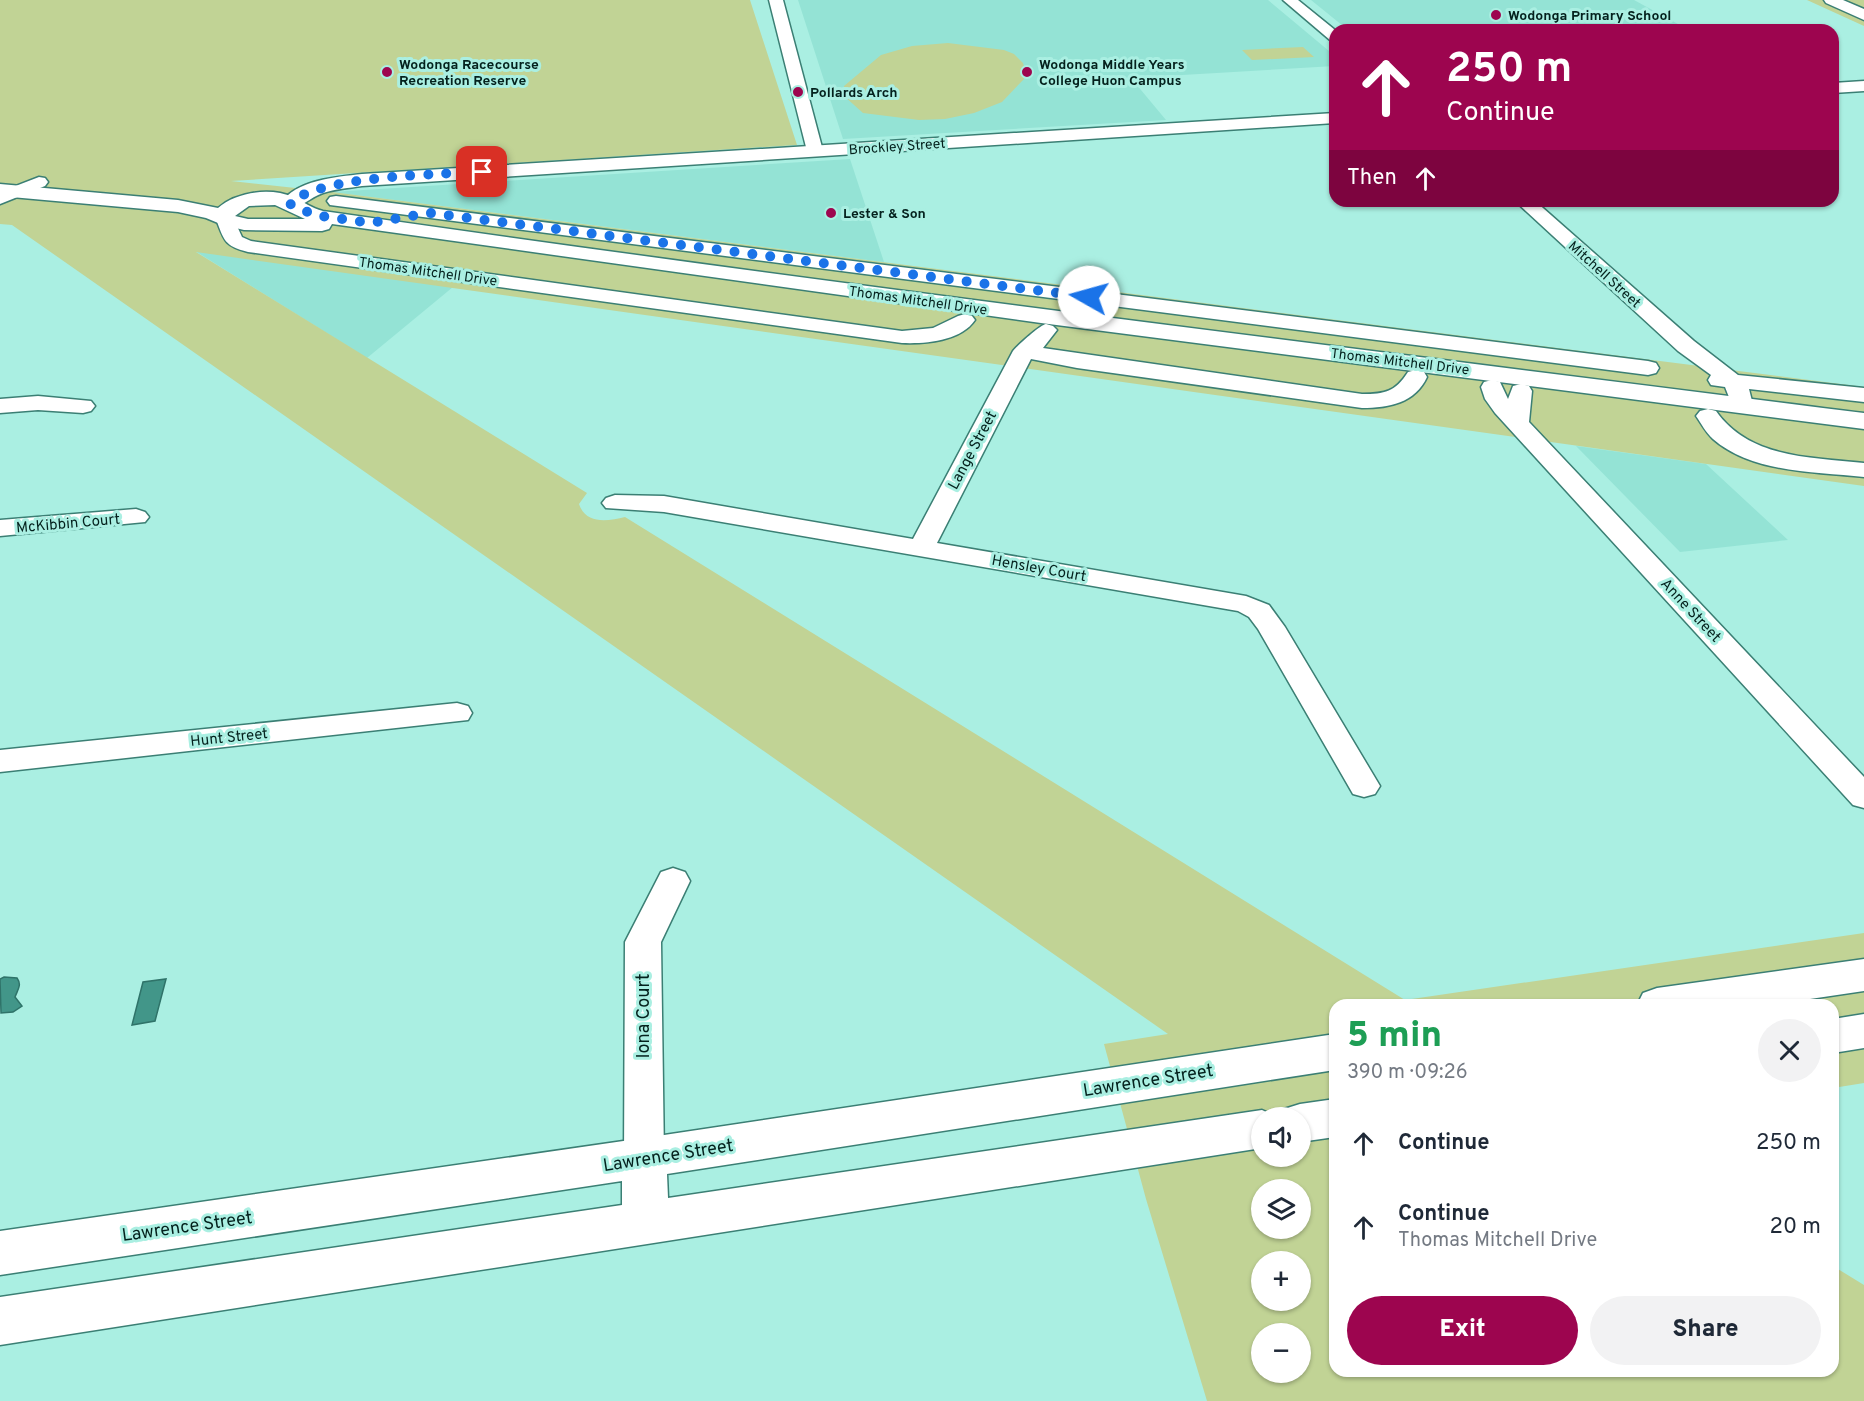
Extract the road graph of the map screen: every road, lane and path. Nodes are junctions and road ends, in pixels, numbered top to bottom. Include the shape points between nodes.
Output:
1 (776, 0) edge
2 (1290, 0) edge
3 (1831, 0) edge
4 (1864, 15) edge
5 (1329, 32) edge
6 (1864, 86) edge
7 (1839, 88) edge
8 (1329, 118) edge
9 (815, 151) junction
10 (459, 173) junction
11 (5, 187) edge
12 (246, 200) junction
13 (336, 201) dead end
14 (290, 204) junction
15 (1531, 207) edge
16 (430, 213) junction
17 (224, 219) junction
18 (370, 223) junction
19 (252, 224) junction
20 (748, 254) junction
21 (727, 278) junction
22 (958, 312) junction
23 (1034, 331) junction
24 (902, 337) junction
25 (953, 343) dead end
26 (1686, 346) junction
27 (1502, 350) junction
28 (1648, 368) dead end
29 (1418, 370) junction
30 (1549, 380) junction
31 (1507, 384) junction
32 (1737, 393) junction
33 (1864, 395) edge
34 (1706, 398) junction
35 (0, 406) edge
36 (83, 406) dead end
37 (1864, 421) edge
38 (1864, 437) edge
39 (1864, 470) edge
40 (615, 503) dead end
41 (136, 517) dead end
42 (0, 528) edge
43 (921, 548) junction
44 (457, 713) dead end
45 (0, 761) edge
46 (1364, 786) dead end
47 (1864, 797) edge
48 (673, 881) dead end
49 (1864, 975) edge
50 (1698, 999) edge
51 (1864, 1031) edge
52 (1839, 1035) edge
53 (1329, 1053) edge
54 (1329, 1119) edge
55 (1311, 1121) edge
56 (1251, 1131) edge
57 (644, 1158) junction
58 (646, 1222) junction
59 (0, 1253) edge
60 (0, 1322) edge

1 - 9 street
2 - 5 street
3 - 4 main road
6 - 7 main road
8 - 9 main road, Brockley Street
9 - 10 main road, Brockley Street
10 - 12 main road, Brockley Street via 316,180
10 - 14 main road, Brockley Street via 333,185 301,194
11 - 12 main road via 39,182 196,200
11 - 17 main road via 178,206
12 - 14 main road, Thomas Mitchell Drive via 279,199
12 - 17 main road via 226,211
13 - 16 street, Thomas Mitchell Drive
14 - 18 main road, Thomas Mitchell Drive via 314,215
14 - 19 main road, Brockley Street via 282,218
15 - 26 street, Mitchell Street
16 - 18 street
16 - 20 street, Thomas Mitchell Drive
17 - 19 main road
17 - 24 street, Thomas Mitchell Drive via 234,241 248,246
18 - 21 main road, Thomas Mitchell Drive
19 - 21 main road, Thomas Mitchell Drive via 322,225 486,254
20 - 21 street
20 - 27 street, Thomas Mitchell Drive
21 - 22 main road, Thomas Mitchell Drive
22 - 23 main road, Thomas Mitchell Drive
22 - 24 street, Thomas Mitchell Drive via 958,326 918,337
23 - 29 main road, Thomas Mitchell Drive
23 - 29 street, Thomas Mitchell Drive via 1077,361 1362,401 1386,399 1408,389
23 - 43 street, Lange Street
24 - 25 street
26 - 32 street, Mitchell Street
26 - 34 street, Mitchell Street via 1700,366
27 - 28 street, Thomas Mitchell Drive
27 - 30 street, Thomas Mitchell Drive
29 - 31 main road, Thomas Mitchell Drive
30 - 31 main road, Thomas Mitchell Drive
30 - 34 main road, Thomas Mitchell Drive
31 - 34 main road, Thomas Mitchell Drive
31 - 47 street, Anne Street via 1518,422
32 - 33 street, Thomas Mitchell Drive via 1779,384
32 - 34 main road, Thomas Mitchell Drive
32 - 37 main road, Thomas Mitchell Drive
34 - 38 main road, Thomas Mitchell Drive
34 - 39 street, Mitchell Street via 1714,428 1750,452
35 - 36 street
40 - 43 street, Hensley Court via 664,504
41 - 42 street, McKibbin Court
43 - 46 street, Hensley Court via 1252,607 1271,627
44 - 45 street, Hunt Street
48 - 57 street, Iona Court via 643,942
49 - 50 main road
51 - 52 main road
53 - 57 main road, Lawrence Street
54 - 55 main road
56 - 58 main road
57 - 58 main road
57 - 59 main road, Lawrence Street
58 - 60 main road

